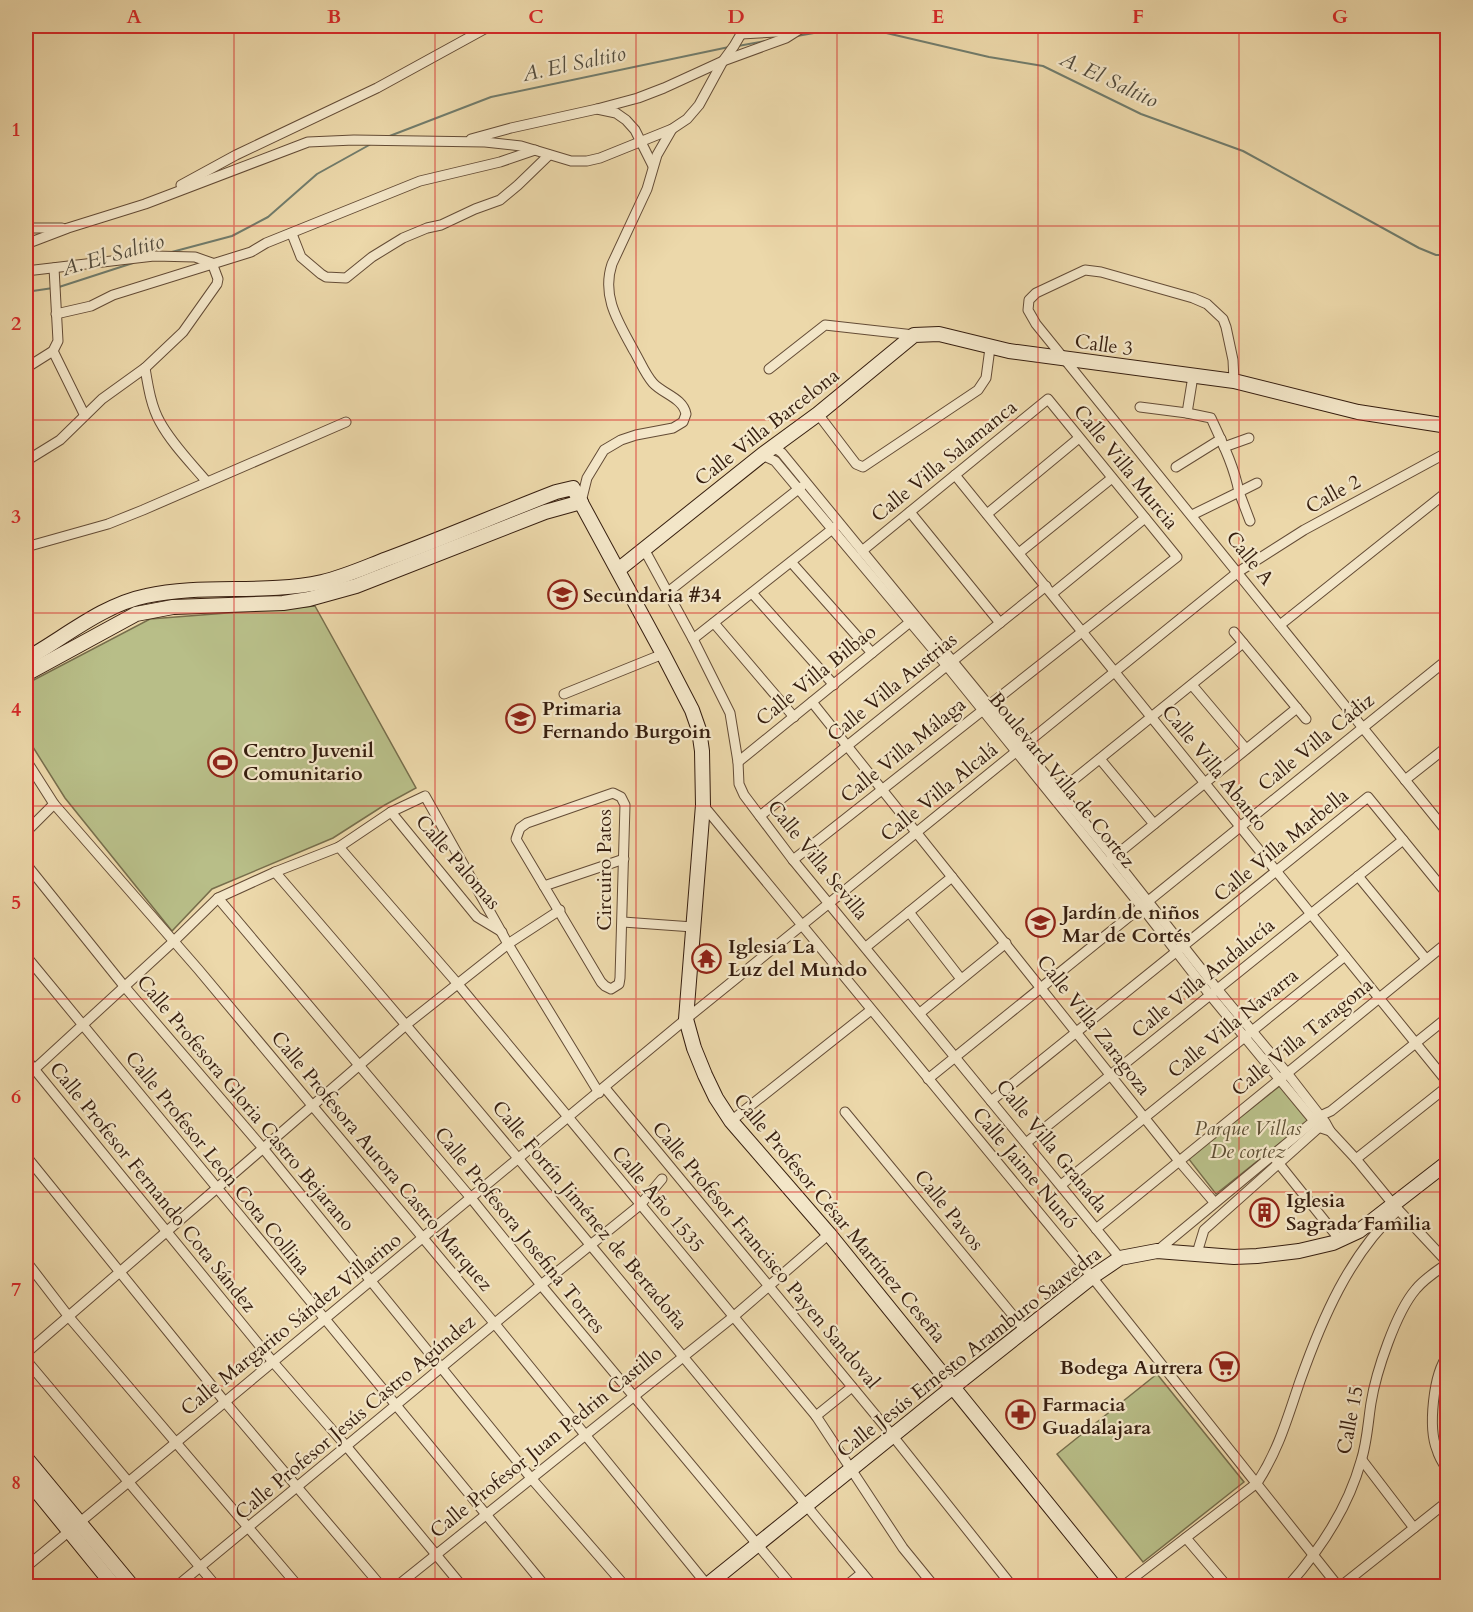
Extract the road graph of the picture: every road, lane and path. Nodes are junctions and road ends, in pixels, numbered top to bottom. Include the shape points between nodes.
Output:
1 (490, 26) edge
2 (805, 26) edge
3 (741, 30) edge
4 (796, 31) junction
5 (723, 61) junction
6 (597, 109) junction
7 (672, 129) junction
8 (463, 141) junction
9 (640, 142) junction
10 (535, 150) junction
11 (549, 155) junction
12 (653, 166) junction
13 (144, 204) junction
14 (26, 228) edge
15 (68, 228) junction
16 (292, 234) junction
17 (26, 244) edge
18 (212, 263) junction
19 (54, 268) junction
20 (26, 271) edge
21 (56, 314) junction
22 (914, 335) junction
23 (990, 348) junction
24 (53, 351) junction
25 (1067, 360) junction
26 (26, 368) edge
27 (145, 368) junction
28 (769, 369) dead end
29 (1193, 376) junction
30 (1234, 381) junction
31 (1048, 399) joint
32 (1140, 407) dead end
33 (1187, 413) junction
34 (84, 414) junction
35 (818, 414) junction
36 (346, 422) dead end
37 (1448, 426) edge
38 (1079, 438) junction
39 (1249, 438) dead end
40 (1223, 443) junction
41 (766, 452) junction
42 (1448, 452) edge
43 (26, 461) edge
44 (1176, 467) dead end
45 (955, 475) junction
46 (587, 478) junction
47 (1112, 478) junction
48 (207, 482) junction
49 (1257, 483) dead end
50 (801, 487) junction
51 (573, 488) junction
52 (1448, 491) edge
53 (1239, 492) junction
54 (581, 502) junction
55 (910, 512) junction
56 (987, 514) junction
57 (1192, 515) junction
58 (1145, 518) junction
59 (1251, 521) dead end
60 (836, 527) junction
61 (26, 547) edge
62 (644, 549) junction
63 (862, 551) junction
64 (406, 552) junction
65 (1020, 553) junction
66 (1177, 557) joint
67 (791, 562) junction
68 (411, 566) junction
69 (618, 570) junction
70 (1238, 572) junction
71 (225, 590) junction
72 (1050, 590) junction
73 (668, 592) junction
74 (752, 592) junction
75 (224, 605) junction
76 (914, 619) junction
77 (714, 623) junction
78 (999, 623) junction
79 (1280, 625) junction
80 (1083, 631) junction
81 (1234, 632) dead end
82 (693, 639) junction
83 (1243, 643) junction
84 (872, 653) junction
85 (663, 654) junction
86 (26, 659) edge
87 (1448, 659) edge
88 (950, 663) junction
89 (1115, 672) junction
90 (26, 674) edge
91 (834, 685) junction
92 (1192, 685) junction
93 (564, 694) dead end
94 (812, 702) junction
95 (985, 707) junction
96 (1297, 708) junction
97 (794, 717) junction
98 (1151, 718) junction
99 (1306, 719) dead end
100 (1363, 728) junction
101 (848, 746) junction
102 (1448, 746) edge
103 (1246, 749) junction
104 (1019, 750) junction
105 (1100, 759) junction
106 (26, 760) edge
107 (738, 762) junction
108 (1405, 780) junction
109 (1204, 783) junction
110 (882, 790) junction
111 (1056, 794) junction
112 (54, 804) junction
113 (703, 805) junction
114 (391, 812) junction
115 (760, 816) junction
116 (1154, 824) junction
117 (1240, 827) junction
118 (1446, 829) edge
119 (26, 832) edge
120 (916, 833) junction
121 (1403, 840) junction
122 (339, 847) junction
123 (624, 859) junction
124 (793, 860) junction
125 (1109, 861) junction
126 (26, 864) edge
127 (275, 872) junction
128 (1276, 872) junction
129 (1358, 876) junction
130 (952, 877) junction
131 (544, 886) junction
132 (1448, 895) edge
133 (218, 897) junction
134 (829, 903) junction
135 (1145, 903) junction
136 (560, 910) junction
137 (909, 912) junction
138 (1311, 914) junction
139 (623, 922) junction
140 (802, 926) junction
141 (693, 927) junction
142 (502, 932) junction
143 (173, 942) junction
144 (1448, 942) edge
145 (1006, 943) junction
146 (508, 944) junction
147 (866, 947) junction
148 (1180, 949) junction
149 (26, 956) edge
150 (1345, 956) junction
151 (1426, 960) junction
152 (961, 979) junction
153 (457, 983) junction
154 (124, 986) junction
155 (1042, 987) junction
156 (1214, 992) junction
157 (1378, 999) junction
158 (871, 1010) junction
159 (920, 1013) junction
160 (1448, 1017) edge
161 (686, 1019) junction
162 (82, 1024) junction
163 (406, 1024) junction
164 (1077, 1032) junction
165 (1248, 1034) junction
166 (1415, 1043) junction
167 (955, 1057) junction
168 (26, 1059) edge
169 (359, 1064) junction
170 (34, 1069) junction
171 (1111, 1075) junction
172 (1283, 1076) junction
173 (26, 1077) edge
174 (928, 1079) junction
175 (1448, 1085) edge
176 (602, 1091) junction
177 (991, 1101) junction
178 (312, 1106) junction
179 (845, 1112) dead end
180 (568, 1118) junction
181 (1144, 1118) junction
182 (731, 1121) junction
183 (1322, 1124) junction
184 (1026, 1143) junction
185 (262, 1147) junction
186 (1272, 1155) junction
187 (26, 1156) edge
188 (520, 1159) junction
189 (1356, 1159) junction
190 (1179, 1161) junction
191 (1448, 1162) edge
192 (1279, 1163) junction
193 (662, 1179) dead end
194 (1060, 1185) junction
195 (214, 1188) junction
196 (471, 1198) junction
197 (1214, 1202) junction
198 (640, 1205) junction
199 (1395, 1207) junction
200 (1096, 1229) junction
201 (166, 1231) junction
202 (830, 1234) junction
203 (422, 1239) junction
204 (1340, 1240) junction
205 (592, 1245) junction
206 (1157, 1251) junction
207 (1197, 1253) junction
208 (1120, 1258) junction
209 (26, 1261) edge
210 (1447, 1263) edge
211 (119, 1273) junction
212 (1092, 1277) junction
213 (372, 1280) junction
214 (541, 1285) junction
215 (768, 1288) junction
216 (69, 1317) junction
217 (732, 1317) junction
218 (324, 1320) junction
219 (495, 1324) junction
220 (1025, 1330) junction
221 (26, 1353) edge
222 (683, 1355) junction
223 (1448, 1355) edge
224 (26, 1360) edge
225 (273, 1362) junction
226 (443, 1368) junction
227 (852, 1387) junction
228 (953, 1387) junction
229 (633, 1396) junction
230 (225, 1402) junction
231 (395, 1407) junction
232 (816, 1416) junction
233 (586, 1434) junction
234 (892, 1436) junction
235 (176, 1442) junction
236 (346, 1447) junction
237 (26, 1458) edge
238 (1362, 1460) junction
239 (851, 1469) junction
240 (1448, 1471) edge
241 (26, 1478) edge
242 (531, 1478) junction
243 (128, 1481) junction
244 (1257, 1483) junction
245 (298, 1487) junction
246 (1448, 1501) edge
247 (808, 1506) junction
248 (485, 1515) junction
249 (74, 1528) junction
250 (248, 1528) junction
251 (1414, 1528) junction
252 (1186, 1538) junction
253 (757, 1546) junction
254 (435, 1554) junction
255 (1315, 1556) junction
256 (201, 1567) junction
257 (26, 1568) edge
258 (862, 1573) junction
259 (707, 1586) edge
260 (114, 1587) edge
261 (132, 1587) edge
262 (177, 1587) edge
263 (216, 1587) edge
264 (298, 1587) edge
265 (381, 1587) edge
266 (397, 1587) edge
267 (462, 1587) edge
268 (545, 1587) edge
269 (625, 1587) edge
270 (792, 1587) edge
271 (846, 1587) edge
272 (873, 1587) edge
273 (934, 1587) edge
274 (1011, 1587) edge
275 (1114, 1587) edge
276 (1124, 1587) edge
277 (1227, 1587) edge
278 (1288, 1587) edge
279 (1339, 1587) edge

1 - 13 street via 377,88
2 - 4 street
3 - 4 street
3 - 5 street
4 - 5 street
5 - 6 street via 638,98
5 - 7 street via 699,105
6 - 8 street
6 - 9 street via 616,112 635,130
7 - 9 street
7 - 12 street
8 - 10 street
8 - 13 street via 308,142
9 - 11 street via 587,161
9 - 12 street
10 - 11 street
10 - 16 street via 420,181
11 - 16 street via 496,202 389,245 346,278 321,274 301,257
12 - 46 street via 608,275 609,295 615,315 647,373 659,388 683,405 686,414 683,422 673,428 610,445
13 - 15 street
14 - 15 street
15 - 17 street
16 - 18 street
18 - 19 street via 195,257 154,256
18 - 21 street via 91,306
18 - 27 street via 217,284 183,332
19 - 20 street
19 - 21 street
21 - 24 street via 58,341
22 - 23 street, Calle 3 via 939,334
22 - 28 street, Calle 3 via 825,325
22 - 35 street, Calle Villa Barcelona
23 - 25 street, Calle 3
23 - 35 street via 986,378 978,390 863,467 856,464
24 - 26 street
24 - 34 street
25 - 29 street, Calle 3
25 - 30 street, Calle A via 1036,324 1027,304 1036,293 1085,270 1101,272 1207,304 1226,327
25 - 57 street, Calle A
27 - 34 street
27 - 48 street via 159,421
29 - 30 street, Calle 3
29 - 33 street
30 - 37 street, Calle 3 via 1358,412
31 - 38 street, Calle Villa Murcia
31 - 45 street, Calle Villa Salamanca
32 - 33 street
33 - 40 street via 1211,418
34 - 43 street via 60,440
35 - 41 street, Calle Villa Barcelona
36 - 48 street
38 - 47 street, Calle Villa Murcia
38 - 56 street
39 - 40 street
40 - 44 street
40 - 53 street
41 - 50 street, Boulevard Villa de Cortez via 782,453
41 - 62 street, Calle Villa Barcelona
42 - 70 street, Calle 2 via 1304,530
45 - 55 street, Calle Villa Salamanca
45 - 56 street, Calle Villa Abanto
46 - 51 street
46 - 54 street
47 - 58 street, Calle Villa Murcia
47 - 65 street
48 - 61 street via 108,524
49 - 53 street
50 - 60 street, Boulevard Villa de Cortez
50 - 73 street
51 - 54 street, Calle Profesor César Martínez Ceseña
51 - 64 street
52 - 79 street
53 - 57 street
53 - 59 street
54 - 68 street via 545,512
54 - 69 street, Calle Profesor César Martínez Ceseña
55 - 63 street, Calle Villa Salamanca
55 - 78 street
56 - 65 street, Calle Villa Abanto
57 - 70 street, Calle A
58 - 66 street, Calle Villa Murcia
58 - 72 street, Calle Villa Austrias
60 - 63 street, Boulevard Villa de Cortez
60 - 67 street
60 - 76 street, Boulevard Villa de Cortez
62 - 69 street, Calle Villa Barcelona
62 - 73 street
63 - 76 street, Boulevard Villa de Cortez
64 - 68 street
64 - 71 street via 323,581
65 - 72 street, Calle Villa Abanto
66 - 80 street, Calle Villa Málaga
67 - 74 street
67 - 84 street
68 - 75 street via 309,599
69 - 85 street, Calle Profesor César Martínez Ceseña
70 - 79 street, Calle A
70 - 89 street, Calle Villa Alcalá
71 - 75 street
71 - 86 street via 165,592 123,603
72 - 78 street, Calle Villa Austrias
72 - 80 street, Calle Villa Abanto
73 - 82 street
74 - 77 street
74 - 91 street
75 - 90 street via 173,607 136,614
76 - 84 street, Calle Villa Bilbao
76 - 88 street, Boulevard Villa de Cortez
77 - 82 street
77 - 97 street
78 - 88 street, Calle Villa Austrias
79 - 100 street, Calle A
80 - 89 street, Calle Villa Abanto
80 - 95 street, Calle Villa Málaga
81 - 83 street
82 - 107 street via 730,713
83 - 92 street
83 - 96 street
84 - 91 street, Calle Villa Bilbao
85 - 93 street
85 - 113 street, Calle Profesor César Martínez Ceseña via 699,730
87 - 100 street, Calle Villa Cádiz
88 - 95 street, Boulevard Villa de Cortez
88 - 101 street, Calle Villa Austrias
89 - 98 street, Calle Villa Abanto
89 - 104 street, Calle Villa Alcalá
91 - 94 street, Calle Villa Bilbao
92 - 98 street
92 - 103 street
94 - 97 street, Calle Villa Bilbao
94 - 101 street, Calle Villa Zaragoza
95 - 104 street, Boulevard Villa de Cortez
95 - 110 street, Calle Villa Málaga
96 - 99 street
96 - 103 street
97 - 107 street, Calle Villa Bilbao
98 - 105 street
98 - 109 street, Calle Villa Abanto
100 - 108 street, Calle A
100 - 117 street, Calle Villa Cádiz
101 - 110 street, Calle Villa Zaragoza
101 - 115 street, Calle Villa Austrias
102 - 108 street
103 - 109 street
104 - 111 street, Boulevard Villa de Cortez
104 - 120 street, Calle Villa Alcalá
105 - 111 street
105 - 116 street
106 - 112 street, Calle Profesora Aurora Castro Marquez
107 - 115 street, Calle Villa Sevilla via 741,790
108 - 118 street, Calle A
109 - 116 street
109 - 117 street, Calle Villa Abanto
110 - 120 street, Calle Villa Zaragoza
110 - 124 street, Calle Villa Málaga
111 - 125 street, Boulevard Villa de Cortez
112 - 119 street
112 - 143 street, Calle Profesora Aurora Castro Marquez
113 - 140 street, Calle Jaime Nunó
113 - 141 street, Calle Profesor César Martínez Ceseña
114 - 122 street
114 - 142 street, Calle Palomas via 477,917
114 - 142 street, Calle Profesor Francisco Payen Sandoval via 425,796
115 - 124 street, Calle Villa Sevilla
116 - 125 street
117 - 128 street, Calle Villa Abanto
117 - 135 street, Calle Villa Cádiz
120 - 130 street, Calle Villa Zaragoza
120 - 134 street, Calle Villa Alcalá
121 - 128 street, Calle Villa Marbella via 1368,797
121 - 129 street, Calle Villa Andalucía
121 - 132 street
122 - 127 street
122 - 153 street, Calle Año 1535
123 - 131 street
123 - 131 street, Circuiro Patos via 625,806 621,797 613,793 520,828 518,846
123 - 139 street, Circuiro Patos
124 - 134 street, Calle Villa Sevilla
125 - 135 street, Boulevard Villa de Cortez
126 - 154 street, Calle Profesora Gloria Castro Bejarano
127 - 133 street
127 - 163 street, Calle Fortín Jiménez de Bertadoña
128 - 138 street, Calle Villa Abanto
128 - 148 street, Calle Villa Marbella
129 - 138 street, Calle Villa Andalucía
129 - 151 street
130 - 137 street
130 - 145 street, Calle Villa Zaragoza
131 - 136 street, Circuiro Patos
133 - 143 street
133 - 169 street, Calle Profesora Josefina Torres
134 - 140 street, Calle Villa Alcalá
134 - 147 street, Calle Villa Sevilla
135 - 148 street, Boulevard Villa de Cortez
135 - 155 street, Calle Villa Cádiz
136 - 139 street, Circuiro Patos via 601,982 611,989 619,984
136 - 146 street
137 - 147 street
137 - 152 street
138 - 150 street, Calle Villa Abanto
138 - 156 street, Calle Villa Andalucía
139 - 141 street
140 - 158 street, Calle Jaime Nunó
140 - 161 street, Calle Margarito Sández Villarino
141 - 161 street, Calle Profesor César Martínez Ceseña
142 - 146 street, Calle Profesor Francisco Payen Sandoval
143 - 154 street
143 - 178 street, Calle Profesora Aurora Castro Marquez
144 - 151 street, Calle Villa Taragona
145 - 152 street
145 - 155 street, Calle Villa Zaragoza
146 - 153 street
146 - 176 street, Calle Profesor Francisco Payen Sandoval
147 - 159 street, Calle Villa Sevilla
148 - 156 street, Boulevard Villa de Cortez
148 - 164 street, Calle Villa Marbella
149 - 162 street, Calle Profesor Leon Cota Collina
150 - 157 street, Calle Villa Abanto
150 - 165 street, Calle Villa Navarra
151 - 157 street, Calle Villa Taragona
152 - 159 street
153 - 163 street
153 - 180 street, Calle Año 1535
154 - 162 street
154 - 185 street, Calle Profesora Gloria Castro Bejarano
155 - 164 street, Calle Villa Zaragoza
155 - 167 street, Calle Villa Cádiz
156 - 165 street, Boulevard Villa de Cortez
156 - 171 street, Calle Villa Andalucía
157 - 166 street, Calle Villa Abanto
157 - 172 street, Calle Villa Taragona
158 - 174 street, Calle Jaime Nunó
158 - 182 street
159 - 167 street, Calle Villa Sevilla
160 - 166 street
161 - 176 street, Calle Margarito Sández Villarino
161 - 182 street, Calle Profesor César Martínez Ceseña via 705,1075
162 - 170 street
162 - 195 street, Calle Profesor Leon Cota Collina
163 - 169 street
163 - 188 street, Calle Fortín Jiménez de Bertadoña
164 - 171 street, Calle Villa Zaragoza
164 - 177 street, Calle Villa Marbella
165 - 172 street, Boulevard Villa de Cortez
165 - 181 street, Calle Villa Navarra
166 - 175 street, Calle Villa Abanto
166 - 183 street via 1331,1111
167 - 174 street, Calle Villa Cádiz
167 - 177 street, Calle Villa Granada
168 - 170 street, Calle Profesor Fernando Cota Sández
169 - 178 street
169 - 196 street, Calle Profesora Josefina Torres
170 - 173 street
170 - 201 street, Calle Profesor Fernando Cota Sández
171 - 181 street, Calle Villa Zaragoza
171 - 184 street, Calle Villa Andalucía
172 - 183 street, Boulevard Villa de Cortez
172 - 190 street, Calle Villa Taragona
174 - 212 street, Calle Jaime Nunó
175 - 189 street
176 - 180 street, Calle Margarito Sández Villarino
176 - 215 street, Calle Profesor Francisco Payen Sandoval
177 - 184 street, Calle Villa Granada
178 - 185 street
178 - 203 street, Calle Profesora Aurora Castro Marquez
179 - 220 street, Calle Pavos
180 - 188 street, Calle Margarito Sández Villarino
180 - 198 street, Calle Año 1535
181 - 190 street, Calle Villa Zaragoza
181 - 194 street, Calle Villa Navarra
182 - 202 street, Calle Profesor César Martínez Ceseña
183 - 186 street
183 - 189 street, Boulevard Villa de Cortez
183 - 192 street
184 - 194 street, Calle Villa Granada
185 - 195 street
185 - 213 street, Calle Profesora Gloria Castro Bejarano
186 - 192 street
186 - 197 street
187 - 211 street
188 - 196 street, Calle Margarito Sández Villarino
188 - 205 street, Calle Fortín Jiménez de Bertadoña
189 - 199 street, Boulevard Villa de Cortez
190 - 197 street, Calle Villa Zaragoza
190 - 200 street, Calle Villa Taragona
191 - 199 street, Calle Jesús Ernesto Aramburo Saavedra
192 - 204 street
192 - 207 street via 1204,1230
193 - 198 street, Calle Profesor Jesús Castro Agúndez
194 - 200 street, Calle Villa Granada
195 - 201 street
195 - 218 street, Calle Profesor Leon Cota Collina
196 - 203 street, Calle Margarito Sández Villarino
196 - 214 street, Calle Profesora Josefina Torres
197 - 206 street
198 - 205 street, Calle Profesor Jesús Castro Agúndez
198 - 217 street, Calle Año 1535
199 - 204 street, Calle Jesús Ernesto Aramburo Saavedra
199 - 210 street, Boulevard Villa de Cortez
199 - 244 street via 1336,1291 1280,1441
200 - 208 street, Calle Villa Granada
201 - 211 street
201 - 225 street, Calle Profesor Fernando Cota Sández
202 - 215 street, Calle Profesor Juan Pedrin Castillo
202 - 228 street, Calle Profesor César Martínez Ceseña
203 - 213 street, Calle Margarito Sández Villarino
203 - 219 street, Calle Profesora Aurora Castro Marquez
204 - 207 street, Calle Jesús Ernesto Aramburo Saavedra via 1299,1251 1257,1256
205 - 214 street, Calle Profesor Jesús Castro Agúndez
205 - 222 street, Calle Fortín Jiménez de Bertadoña
206 - 207 street, Calle Jesús Ernesto Aramburo Saavedra
206 - 208 street, Calle Jesús Ernesto Aramburo Saavedra
208 - 212 street, Calle Jesús Ernesto Aramburo Saavedra
209 - 216 street
210 - 238 street, Calle 15 via 1416,1289 1389,1342 1371,1400
211 - 216 street
211 - 230 street
212 - 220 street, Calle Jesús Ernesto Aramburo Saavedra
212 - 244 street, Calle Jaime Nunó
213 - 218 street, Calle Margarito Sández Villarino
213 - 226 street, Calle Profesora Gloria Castro Bejarano
214 - 219 street, Calle Profesor Jesús Castro Agúndez
214 - 229 street, Calle Profesora Josefina Torres
215 - 217 street, Calle Profesor Juan Pedrin Castillo
215 - 227 street, Calle Profesor Francisco Payen Sandoval
216 - 221 street
216 - 235 street
217 - 222 street, Calle Profesor Juan Pedrin Castillo
217 - 232 street, Calle Año 1535
218 - 225 street, Calle Margarito Sández Villarino
218 - 231 street, Calle Profesor Leon Cota Collina
219 - 226 street, Calle Profesor Jesús Castro Agúndez
219 - 233 street, Calle Profesora Aurora Castro Marquez
220 - 228 street, Calle Jesús Ernesto Aramburo Saavedra
222 - 229 street, Calle Profesor Juan Pedrin Castillo
222 - 247 street, Calle Fortín Jiménez de Bertadoña
223 - 240 street via 1438,1375 1432,1428 1436,1450
224 - 243 street
225 - 230 street, Calle Margarito Sández Villarino
225 - 236 street, Calle Profesor Fernando Cota Sández
226 - 231 street, Calle Profesor Jesús Castro Agúndez
226 - 242 street, Calle Profesora Gloria Castro Bejarano
227 - 232 street
227 - 234 street, Calle Profesor Francisco Payen Sandoval
228 - 234 street, Calle Jesús Ernesto Aramburo Saavedra
228 - 275 street, Calle Profesor César Martínez Ceseña
229 - 233 street, Calle Profesor Juan Pedrin Castillo
229 - 253 street, Calle Profesora Josefina Torres
230 - 235 street, Calle Margarito Sández Villarino
230 - 245 street
231 - 236 street, Calle Profesor Jesús Castro Agúndez
231 - 248 street, Calle Profesor Leon Cota Collina
232 - 239 street, Calle Año 1535
233 - 242 street, Calle Profesor Juan Pedrin Castillo
233 - 259 street, Calle Profesora Aurora Castro Marquez
234 - 239 street, Calle Jesús Ernesto Aramburo Saavedra
234 - 274 street, Calle Profesor Francisco Payen Sandoval
235 - 243 street, Calle Margarito Sández Villarino
235 - 250 street
236 - 245 street, Calle Profesor Jesús Castro Agúndez
236 - 254 street, Calle Profesor Fernando Cota Sández
237 - 249 street
238 - 251 street
238 - 255 street, Calle 15
239 - 247 street, Calle Jesús Ernesto Aramburo Saavedra
239 - 273 street, Calle Año 1535
241 - 249 street
242 - 248 street, Calle Profesor Juan Pedrin Castillo
242 - 269 street, Calle Profesora Gloria Castro Bejarano
243 - 249 street, Calle Margarito Sández Villarino
243 - 256 street
244 - 252 street
244 - 255 street, Calle Jaime Nunó
245 - 250 street, Calle Profesor Jesús Castro Agúndez
245 - 265 street
246 - 251 street
247 - 253 street, Calle Jesús Ernesto Aramburo Saavedra
247 - 258 street, Calle Fortín Jiménez de Bertadoña
248 - 254 street, Calle Profesor Juan Pedrin Castillo
248 - 268 street, Calle Profesor Leon Cota Collina
249 - 257 street, Calle Margarito Sández Villarino
249 - 260 street
249 - 261 street
250 - 256 street, Calle Profesor Jesús Castro Agúndez
250 - 264 street
251 - 279 street
252 - 276 street
252 - 277 street
253 - 259 street, Calle Jesús Ernesto Aramburo Saavedra
253 - 270 street, Calle Profesora Josefina Torres
254 - 266 street, Calle Profesor Juan Pedrin Castillo
254 - 267 street, Calle Profesor Fernando Cota Sández
255 - 278 street, Calle 15
255 - 279 street, Calle Jaime Nunó
256 - 262 street, Calle Profesor Jesús Castro Agúndez
256 - 263 street
258 - 271 street
258 - 272 street, Calle Fortín Jiménez de Bertadoña

